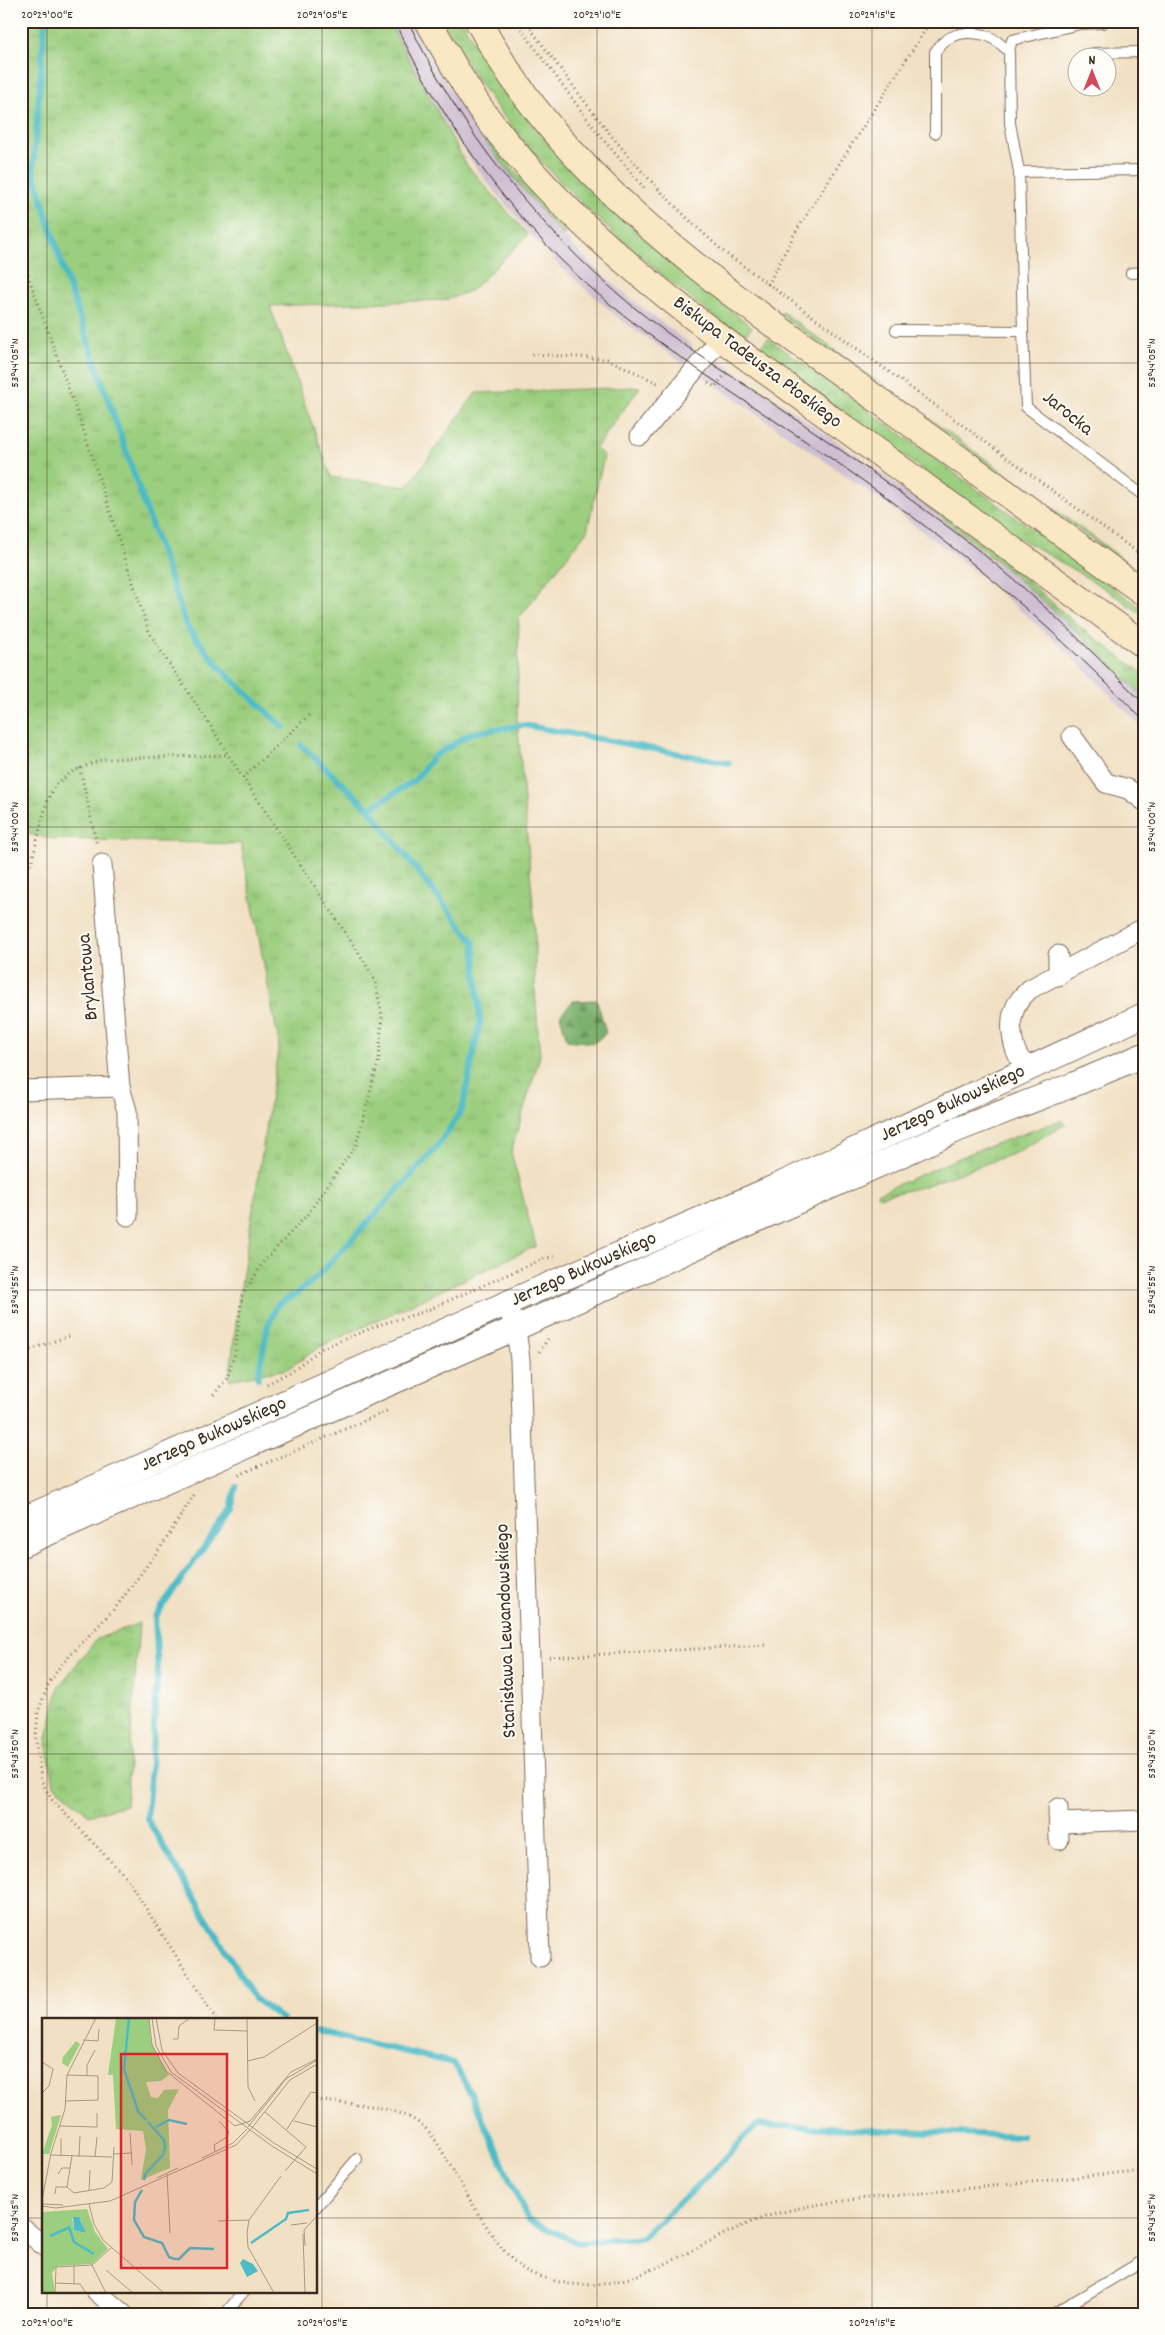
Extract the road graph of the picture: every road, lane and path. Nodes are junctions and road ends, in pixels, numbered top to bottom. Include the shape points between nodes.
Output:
1 (428, 21) edge
2 (478, 21) edge
3 (515, 21) edge
4 (524, 21) edge
5 (931, 21) edge
6 (1103, 23) dead end
7 (1009, 51) junction
8 (1144, 52) edge
9 (1118, 53) edge
10 (935, 133) dead end
11 (1144, 170) edge
12 (1019, 172) junction
13 (651, 196) dead end
14 (21, 256) edge
15 (1144, 272) edge
16 (1131, 273) dead end
17 (768, 285) junction
18 (896, 330) dead end
19 (1023, 330) junction
20 (721, 338) junction
21 (532, 354) dead end
22 (676, 392) junction
23 (640, 436) dead end
24 (1144, 496) edge
25 (1144, 556) edge
26 (1144, 593) edge
27 (1144, 645) edge
28 (309, 715) dead end
29 (1072, 736) dead end
30 (228, 755) junction
31 (80, 768) junction
32 (243, 778) junction
33 (1144, 801) edge
34 (102, 864) joint
35 (21, 882) edge
36 (1144, 928) edge
37 (1058, 955) dead end
38 (1058, 976) junction
39 (1144, 1015) edge
40 (1144, 1055) edge
41 (1034, 1066) junction
42 (120, 1087) junction
43 (21, 1090) edge
44 (128, 1216) dead end
45 (506, 1305) junction
46 (516, 1328) junction
47 (69, 1336) dead end
48 (21, 1353) edge
49 (211, 1398) dead end
50 (194, 1495) dead end
51 (21, 1520) edge
52 (21, 1546) edge
53 (766, 1645) dead end
54 (530, 1658) junction
55 (1144, 1820) edge
56 (1059, 1824) dead end
57 (540, 1957) dead end
58 (215, 2018) edge
59 (318, 2100) edge
60 (358, 2159) dead end
61 (1144, 2170) edge
62 (318, 2205) edge
63 (21, 2226) edge
64 (42, 2244) edge
65 (1144, 2260) edge
66 (97, 2292) edge
67 (243, 2292) edge
68 (122, 2314) edge
69 (225, 2314) edge
70 (1053, 2314) edge

1 - 20 main road, Biskupa Tadeusza Płoskiego via 480,107 554,195 634,271
2 - 26 main road, Biskupa Tadeusza Płoskiego via 524,96 561,140 661,238 779,329
3 - 13 path via 597,132
4 - 17 path via 604,126 651,181 697,228
5 - 17 path via 795,233
6 - 7 lane via 1030,34 1012,40
7 - 10 lane via 986,35 956,34 942,41 936,52
7 - 12 lane, Jarocka via 1010,123
8 - 9 lane
11 - 12 lane
12 - 19 lane, Jarocka
14 - 30 path via 83,429 149,632 165,660 209,720
15 - 16 lane
17 - 25 path
18 - 19 lane
19 - 24 lane, Jarocka via 1026,407
20 - 22 street
20 - 27 main road, Biskupa Tadeusza Płoskiego
21 - 22 path via 607,359
22 - 23 street
28 - 32 path
29 - 33 street via 1106,783 1128,789
30 - 31 path via 103,759
30 - 32 path
31 - 34 path
31 - 35 path via 56,784 47,801 31,864
32 - 49 path via 376,981 382,1016 379,1059 356,1145 307,1215 264,1261 242,1296 235,1353 227,1378
34 - 42 street, Brylantowa
36 - 38 street
37 - 38 street
38 - 41 street via 1030,989 1018,1001 1013,1012 1012,1032 1020,1059 1024,1064
39 - 41 street, Jerzego Bukowskiego
40 - 46 street, Jerzego Bukowskiego via 959,1129
41 - 45 street, Jerzego Bukowskiego via 777,1186
42 - 43 street
42 - 44 street, Brylantowa via 127,1111
45 - 46 street, Stanisława Lewandowskiego
45 - 51 street, Jerzego Bukowskiego
46 - 52 street, Jerzego Bukowskiego
46 - 54 street, Stanisława Lewandowskiego via 520,1360
47 - 48 path
50 - 58 path via 163,1544 116,1607 61,1665 38,1712 36,1738 41,1780 51,1799 126,1877
53 - 54 path
54 - 57 street, Stanisława Lewandowskiego
55 - 56 street
59 - 61 path via 384,2108 420,2124 434,2139 496,2239 512,2257 525,2270 573,2285 597,2286 623,2280 673,2261 752,2222 820,2204
60 - 62 lane
63 - 64 street
65 - 70 lane
66 - 68 street
67 - 69 lane

